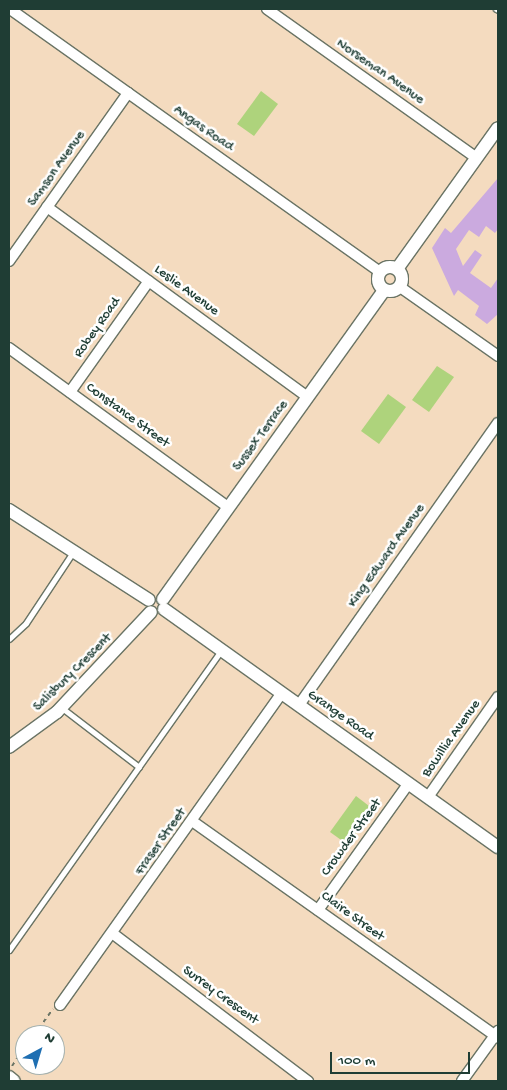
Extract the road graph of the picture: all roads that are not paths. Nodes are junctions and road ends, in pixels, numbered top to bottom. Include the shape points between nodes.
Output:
1 (10, 9) edge
2 (267, 9) edge
3 (128, 93) junction
4 (498, 128) edge
5 (477, 158) junction
6 (47, 207) junction
7 (9, 261) edge
8 (397, 269) junction
9 (380, 272) junction
10 (149, 281) junction
11 (400, 287) junction
12 (384, 290) junction
13 (9, 348) edge
14 (498, 356) edge
15 (70, 392) junction
16 (308, 397) junction
17 (498, 423) edge
18 (228, 507) junction
19 (9, 510) edge
20 (73, 552) junction
21 (164, 604) junction
22 (150, 606) junction
23 (9, 639) edge
24 (222, 650) junction
25 (282, 693) junction
26 (498, 697) edge
27 (299, 705) junction
28 (62, 708) junction
29 (9, 747) edge
30 (139, 767) junction
31 (409, 783) junction
32 (428, 797) junction
33 (192, 821) junction
34 (498, 847) edge
35 (318, 910) junction
36 (112, 933) junction
37 (9, 950) edge
38 (60, 1005) road end
39 (497, 1034) edge
40 (9, 1077) edge
41 (14, 1081) edge
42 (308, 1081) edge
43 (462, 1081) edge

1 - 3 street, Angas Road
2 - 5 street, Norseman Avenue
3 - 6 street, Samson Avenue
3 - 9 street, Angas Road
4 - 5 street
5 - 8 street
6 - 7 street, Samson Avenue
6 - 10 street, Leslie Avenue
8 - 9 street via 390,267
8 - 11 street via 403,279
9 - 12 street via 379,283
10 - 15 street, Robey Road
10 - 16 street, Leslie Avenue
11 - 12 street
11 - 14 street
12 - 16 street, Sussex Terrace
13 - 15 street, Constance Street
15 - 18 street, Constance Street
16 - 18 street, Sussex Terrace
17 - 27 street, King Edward Avenue
18 - 21 street, Sussex Terrace
19 - 20 street
20 - 22 street
20 - 23 lane via 26,623
21 - 22 street
21 - 24 street, Grange Road
22 - 28 street, Salisbury Crescent
24 - 25 street, Grange Road
24 - 30 lane
25 - 27 street, Grange Road
25 - 33 street, Fraser Street
26 - 32 street, Bowillia Avenue
27 - 31 street, Grange Road
28 - 29 street, Salisbury Crescent
28 - 30 lane
30 - 37 lane
31 - 32 street, Grange Road
31 - 35 street, Crowder Street
32 - 34 street, Grange Road
33 - 35 street, Claire Street
33 - 36 street, Fraser Street
35 - 39 street, Claire Street
36 - 38 street, Fraser Street
36 - 42 street, Surrey Crescent
39 - 43 street
40 - 41 street

